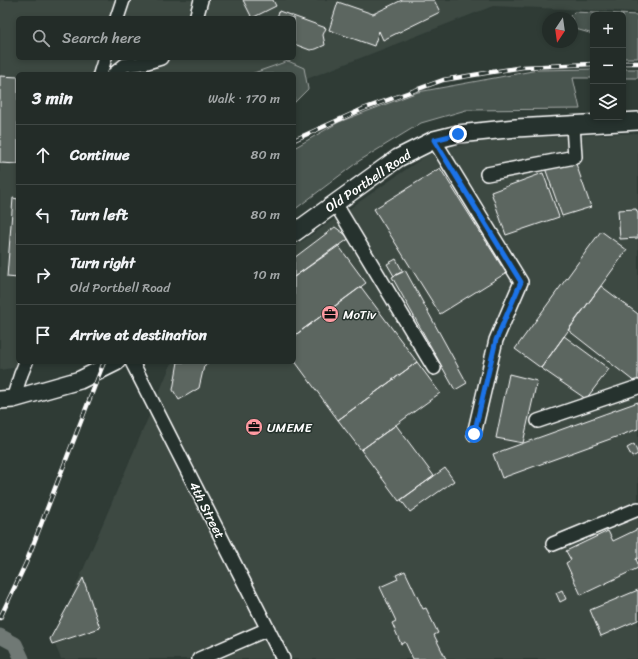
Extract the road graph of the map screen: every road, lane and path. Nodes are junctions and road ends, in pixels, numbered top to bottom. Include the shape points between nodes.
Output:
1 (122, 0) edge
2 (202, 0) edge
3 (118, 16) edge
4 (197, 16) edge
5 (104, 60) edge
6 (154, 60) edge
7 (101, 72) edge
8 (117, 72) edge
9 (638, 121) edge
10 (572, 125) junction
11 (434, 140) junction
12 (487, 174) dead end
13 (335, 203) junction
14 (296, 232) edge
15 (25, 364) edge
16 (112, 364) edge
17 (133, 364) edge
18 (434, 368) dead end
19 (638, 387) edge
20 (7, 399) edge
21 (538, 421) dead end
22 (474, 434) dead end
23 (638, 509) edge
24 (552, 544) dead end
25 (268, 629) junction
26 (199, 659) edge
27 (283, 659) edge

1 - 3 street
2 - 4 street
5 - 7 street
6 - 8 street via 126,65
9 - 10 main road, Old Portbell Road
10 - 11 main road, Old Portbell Road via 458,134
10 - 12 street via 575,157
11 - 13 main road, Old Portbell Road via 398,158
11 - 22 street via 521,282 496,340
13 - 14 main road, Old Portbell Road
13 - 18 street
15 - 20 street
16 - 20 main road via 80,380
17 - 25 street, 4th Street
19 - 21 street
23 - 24 street
25 - 26 street
25 - 27 street, 4th Street

